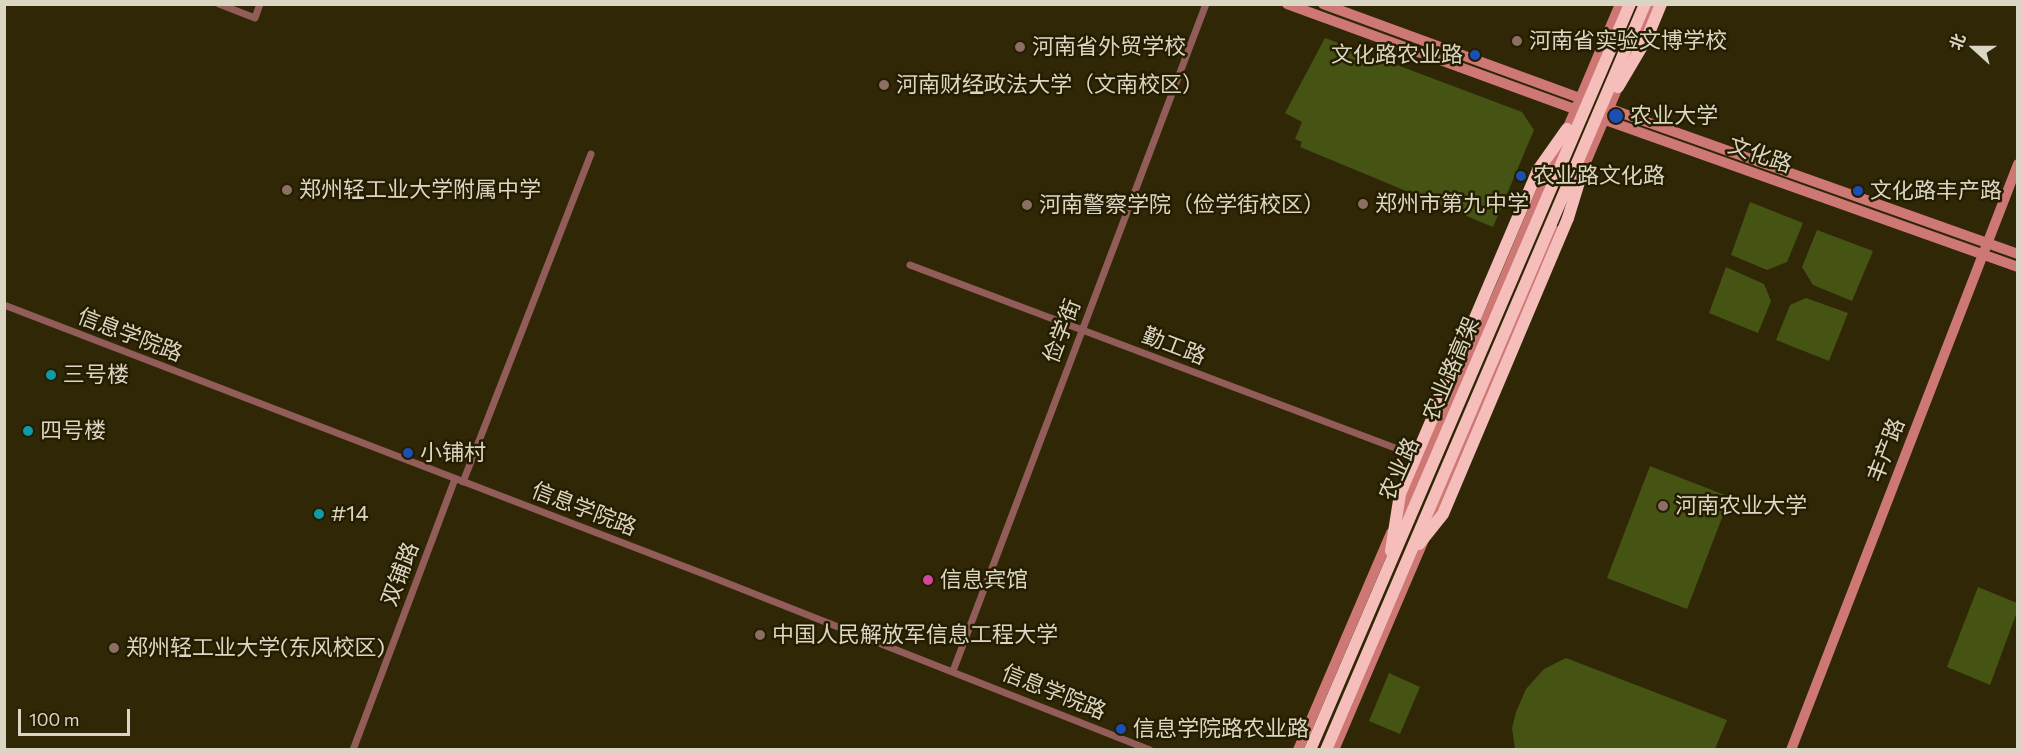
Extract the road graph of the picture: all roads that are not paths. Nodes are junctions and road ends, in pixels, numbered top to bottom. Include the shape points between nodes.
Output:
1 (219, 4) edge
2 (260, 4) edge
3 (1206, 4) edge
4 (1287, 4) edge
5 (1323, 4) edge
6 (1620, 4) edge
7 (1630, 4) edge
8 (1645, 4) edge
9 (1654, 4) edge
10 (1661, 4) edge
11 (1618, 87) junction
12 (1580, 98) junction
13 (1609, 108) junction
14 (1575, 109) junction
15 (1604, 120) junction
16 (1567, 129) junction
17 (591, 154) dead end
18 (2018, 164) edge
19 (1583, 169) junction
20 (1987, 243) junction
21 (1983, 254) junction
22 (2018, 254) edge
23 (910, 265) dead end
24 (2018, 267) edge
25 (4, 305) edge
26 (1082, 330) junction
27 (1425, 459) junction
28 (455, 479) junction
29 (464, 482) junction
30 (1409, 556) junction
31 (1387, 570) junction
32 (952, 671) junction
33 (353, 750) edge
34 (1149, 750) edge
35 (1298, 750) edge
36 (1310, 750) edge
37 (1326, 750) edge
38 (1334, 750) edge
39 (1791, 750) edge

1 - 2 street via 255,18
3 - 26 street, 俭学街
4 - 14 street, 文化路
5 - 12 street, 文化路
6 - 12 street, 农业路
7 - 31 highway, 农业路高架, bridge
8 - 30 highway, 农业路高架, bridge
9 - 11 street
10 - 11 highway via 1647,38
11 - 13 street
12 - 13 street, 文化路
12 - 14 street, 农业路
13 - 15 street
13 - 20 street, 文化路
14 - 15 street, 文化路
14 - 16 street, 农业路
15 - 19 street
15 - 21 street, 文化路
16 - 27 street, 农业路
16 - 31 highway, bridge via 1538,170 1400,494
17 - 29 street
18 - 20 street, 丰产路
19 - 30 highway, bridge via 1568,218 1443,514
19 - 38 street
20 - 21 street, 丰产路
20 - 22 street, 文化路
21 - 24 street, 文化路
21 - 39 street, 丰产路
23 - 26 street, 勤工路
25 - 28 street, 信息学院路
26 - 27 street, 勤工路
26 - 32 street, 俭学街
27 - 35 street, 农业路
28 - 29 street, 信息学院路
28 - 33 street, 双铺路
29 - 32 street, 信息学院路
30 - 37 highway, 农业路高架, bridge
31 - 36 highway, 农业路高架, bridge
32 - 34 street, 信息学院路

